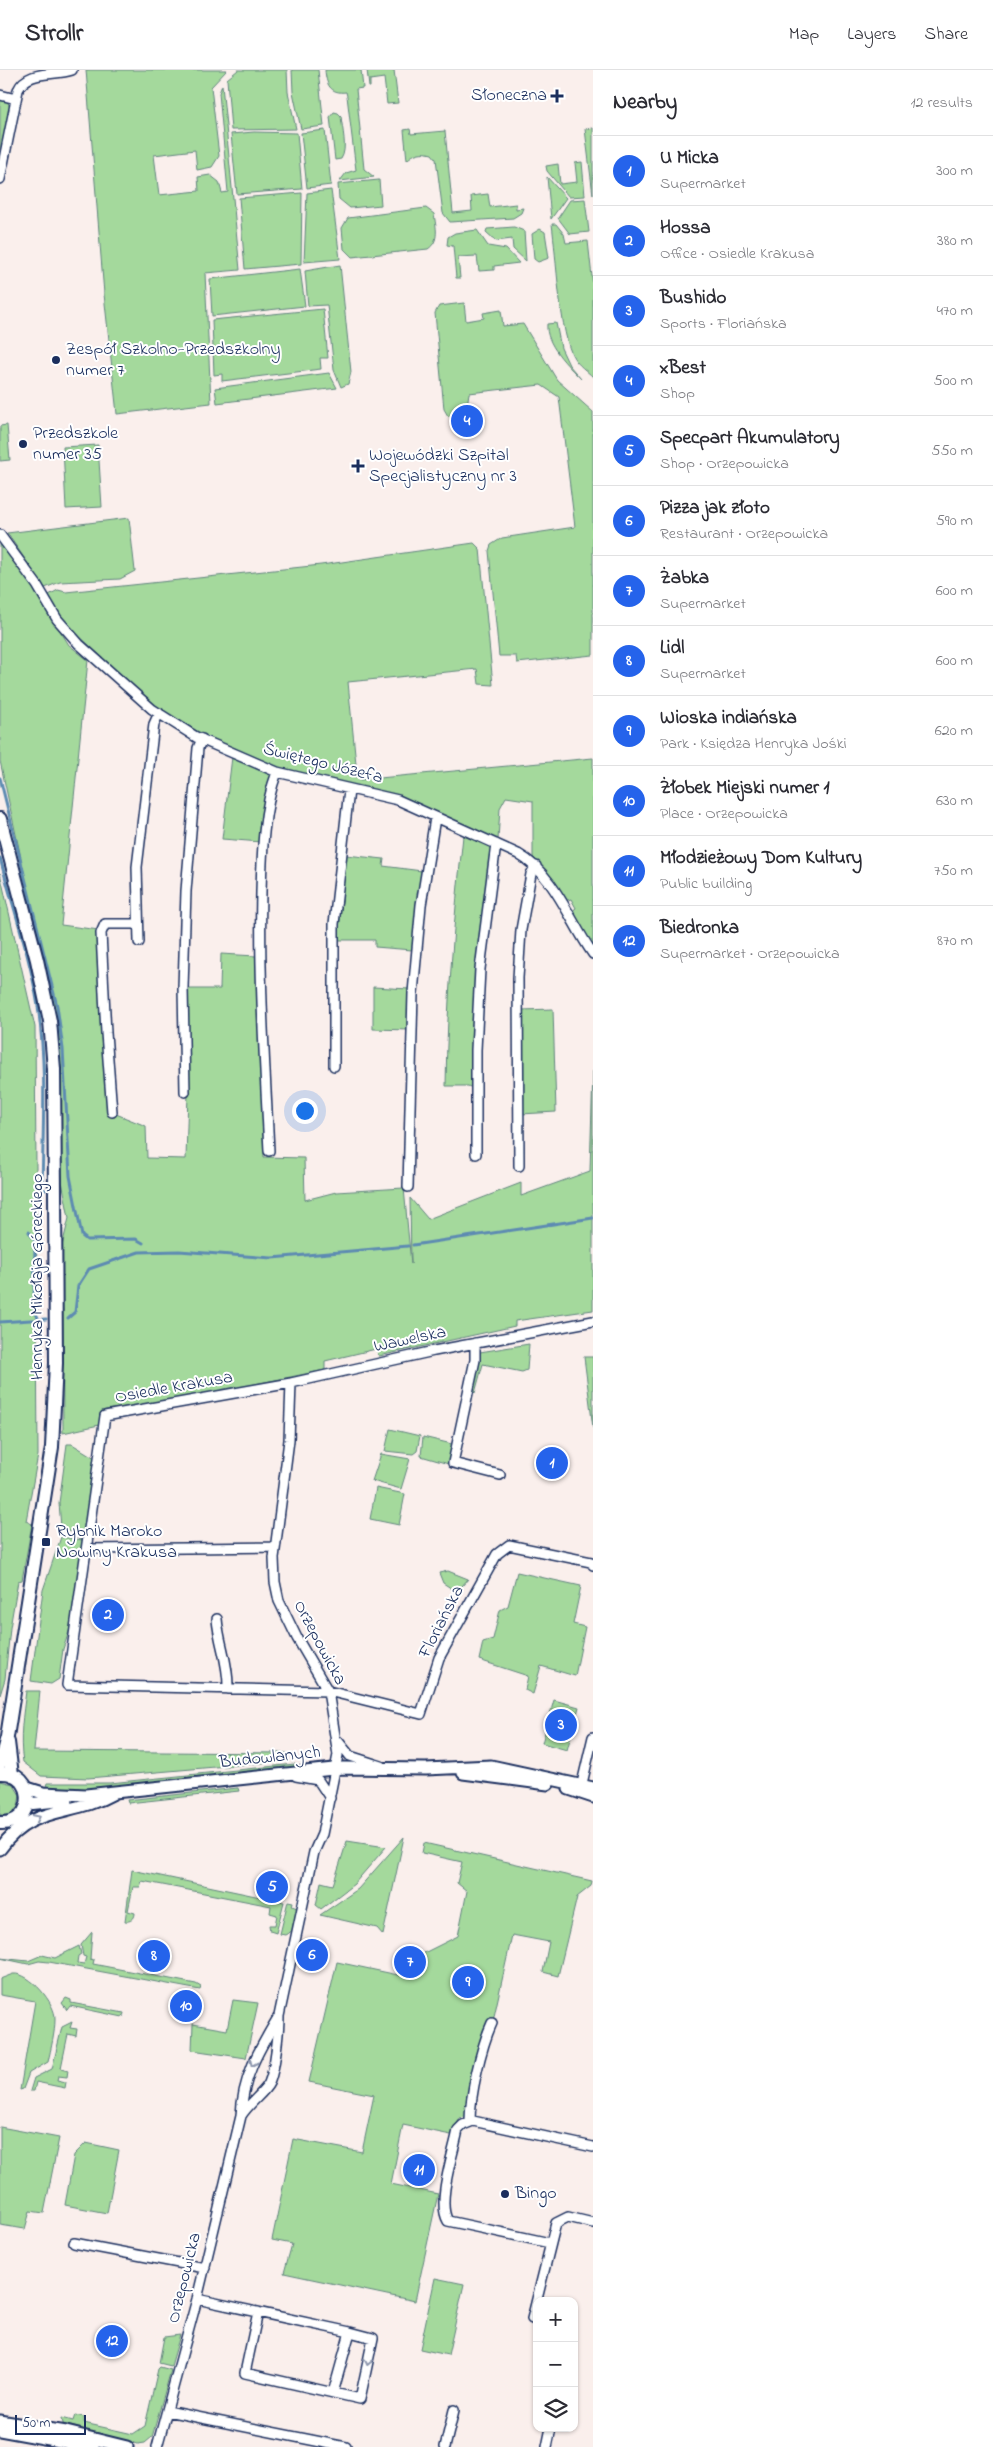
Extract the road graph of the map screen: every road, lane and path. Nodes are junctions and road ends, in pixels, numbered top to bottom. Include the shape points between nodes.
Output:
1 (72, 70) edge
2 (0, 95) edge
3 (16, 99) junction
4 (0, 179) edge
5 (0, 535) edge
6 (159, 713) junction
7 (202, 739) junction
8 (277, 772) junction
9 (349, 790) junction
10 (435, 818) junction
11 (0, 819) edge
12 (496, 844) junction
13 (536, 866) junction
14 (138, 924) junction
15 (139, 942) dead end
16 (593, 954) edge
17 (334, 1066) dead end
18 (185, 1092) dead end
19 (112, 1112) dead end
20 (269, 1151) dead end
21 (476, 1154) dead end
22 (518, 1166) dead end
23 (408, 1186) dead end
24 (593, 1321) edge
25 (475, 1343) junction
26 (292, 1383) junction
27 (500, 1475) dead end
28 (275, 1547) junction
29 (87, 1549) junction
30 (593, 1565) edge
31 (217, 1619) dead end
32 (228, 1689) junction
33 (328, 1690) junction
34 (7, 1737) junction
35 (593, 1737) edge
36 (338, 1741) junction
37 (0, 1763) edge
38 (384, 1767) junction
39 (336, 1768) junction
40 (6, 1774) edge
41 (283, 1774) junction
42 (27, 1788) junction
43 (585, 1788) edge
44 (118, 1792) junction
45 (86, 1795) junction
46 (593, 1797) edge
47 (330, 1798) junction
48 (28, 1804) junction
49 (1, 1826) edge
50 (0, 1849) edge
51 (279, 2016) junction
52 (492, 2023) dead end
53 (265, 2039) junction
54 (277, 2042) junction
55 (246, 2082) junction
56 (262, 2091) junction
57 (241, 2116) junction
58 (470, 2121) junction
59 (593, 2147) edge
60 (593, 2223) edge
61 (74, 2243) dead end
62 (550, 2243) junction
63 (205, 2268) junction
64 (197, 2299) junction
65 (258, 2312) junction
66 (532, 2320) dead end
67 (350, 2332) junction
68 (333, 2393) junction
69 (454, 2410) dead end
70 (167, 2411) junction
71 (0, 2421) edge
72 (0, 2430) edge
73 (550, 2432) edge
74 (44, 2443) edge
75 (93, 2447) edge
76 (127, 2447) edge
77 (157, 2447) edge
78 (346, 2447) edge
79 (445, 2447) edge
80 (547, 2447) edge

1 - 3 street via 25,79 19,86
2 - 3 street
3 - 4 street
5 - 6 street, Świętego Józefa via 73,638
6 - 7 street, Świętego Józefa
6 - 14 street via 154,724 137,867
7 - 8 street, Świętego Józefa
7 - 18 street via 198,748 186,891 183,988
8 - 9 street, Świętego Józefa
8 - 20 street via 269,801 262,861 260,933
9 - 10 street, Świętego Józefa via 398,800
9 - 17 street via 334,924
10 - 12 street, Świętego Józefa
10 - 23 street via 414,973
11 - 34 main road, Henryka Mikołaja Góreckiego via 50,1021 56,1194 56,1363 52,1446
12 - 13 street, Świętego Józefa
12 - 21 street via 480,969
13 - 16 street, Świętego Józefa via 550,882
13 - 22 street via 531,874 521,930 518,978
14 - 15 street
14 - 19 street via 105,924 101,933
24 - 25 street, Wawelska
25 - 26 street, Wawelska
25 - 27 street via 475,1360 453,1464
26 - 28 street, Orzepowicka via 289,1440
26 - 29 street, Osiedle Krakusa via 106,1416
28 - 29 street
28 - 33 street, Orzepowicka via 275,1582 279,1601
29 - 32 street, Osiedle Krakusa via 67,1685
30 - 33 street, Floriańska via 550,1552 509,1545 497,1554 439,1658 421,1714
31 - 32 street via 228,1667
32 - 33 street, Osiedle Krakusa
33 - 36 street, Orzepowicka
34 - 37 main road, Henryka Mikołaja Góreckiego
34 - 40 main road, Henryka Mikołaja Góreckiego
35 - 43 street
36 - 38 street via 350,1756
36 - 39 street, Orzepowicka
38 - 39 street, Budowlanych
38 - 43 street, Budowlanych
39 - 41 street, Budowlanych
39 - 47 street, Orzepowicka
40 - 42 main road via 20,1779
41 - 44 street, Budowlanych
41 - 47 street via 318,1780
42 - 45 street, Budowlanych via 43,1793
42 - 48 main road
43 - 46 street, Budowlanych
44 - 45 street, Budowlanych
50 -> 44 street, Budowlanych via 17,1831 36,1818 98,1802
45 - 48 street
47 - 51 street, Orzepowicka via 322,1834 314,1852
48 - 49 main road via 19,1818
51 - 53 street, Orzepowicka
51 - 54 street, Orzepowicka
52 - 58 street via 485,2038
53 - 54 street
53 -> 55 street, Orzepowicka via 252,2062
54 - 56 street, Orzepowicka via 269,2083
55 - 56 street
55 - 57 street, Orzepowicka
56 - 57 street, Orzepowicka
57 - 63 street, Orzepowicka
58 - 59 street
58 - 62 street via 458,2130 443,2209 448,2221
60 - 62 street via 562,2218 555,2225
61 - 63 street
62 - 66 street
63 - 64 street, Orzepowicka
64 - 65 street
64 - 70 street, Orzepowicka
65 - 67 street
65 - 68 street via 245,2373
67 - 68 street
67 -> 68 street via 373,2338 360,2398
69 - 79 street
70 - 77 street, Orzepowicka
70 - 78 street
71 - 76 street
72 - 74 street
73 - 80 street
74 - 75 street

